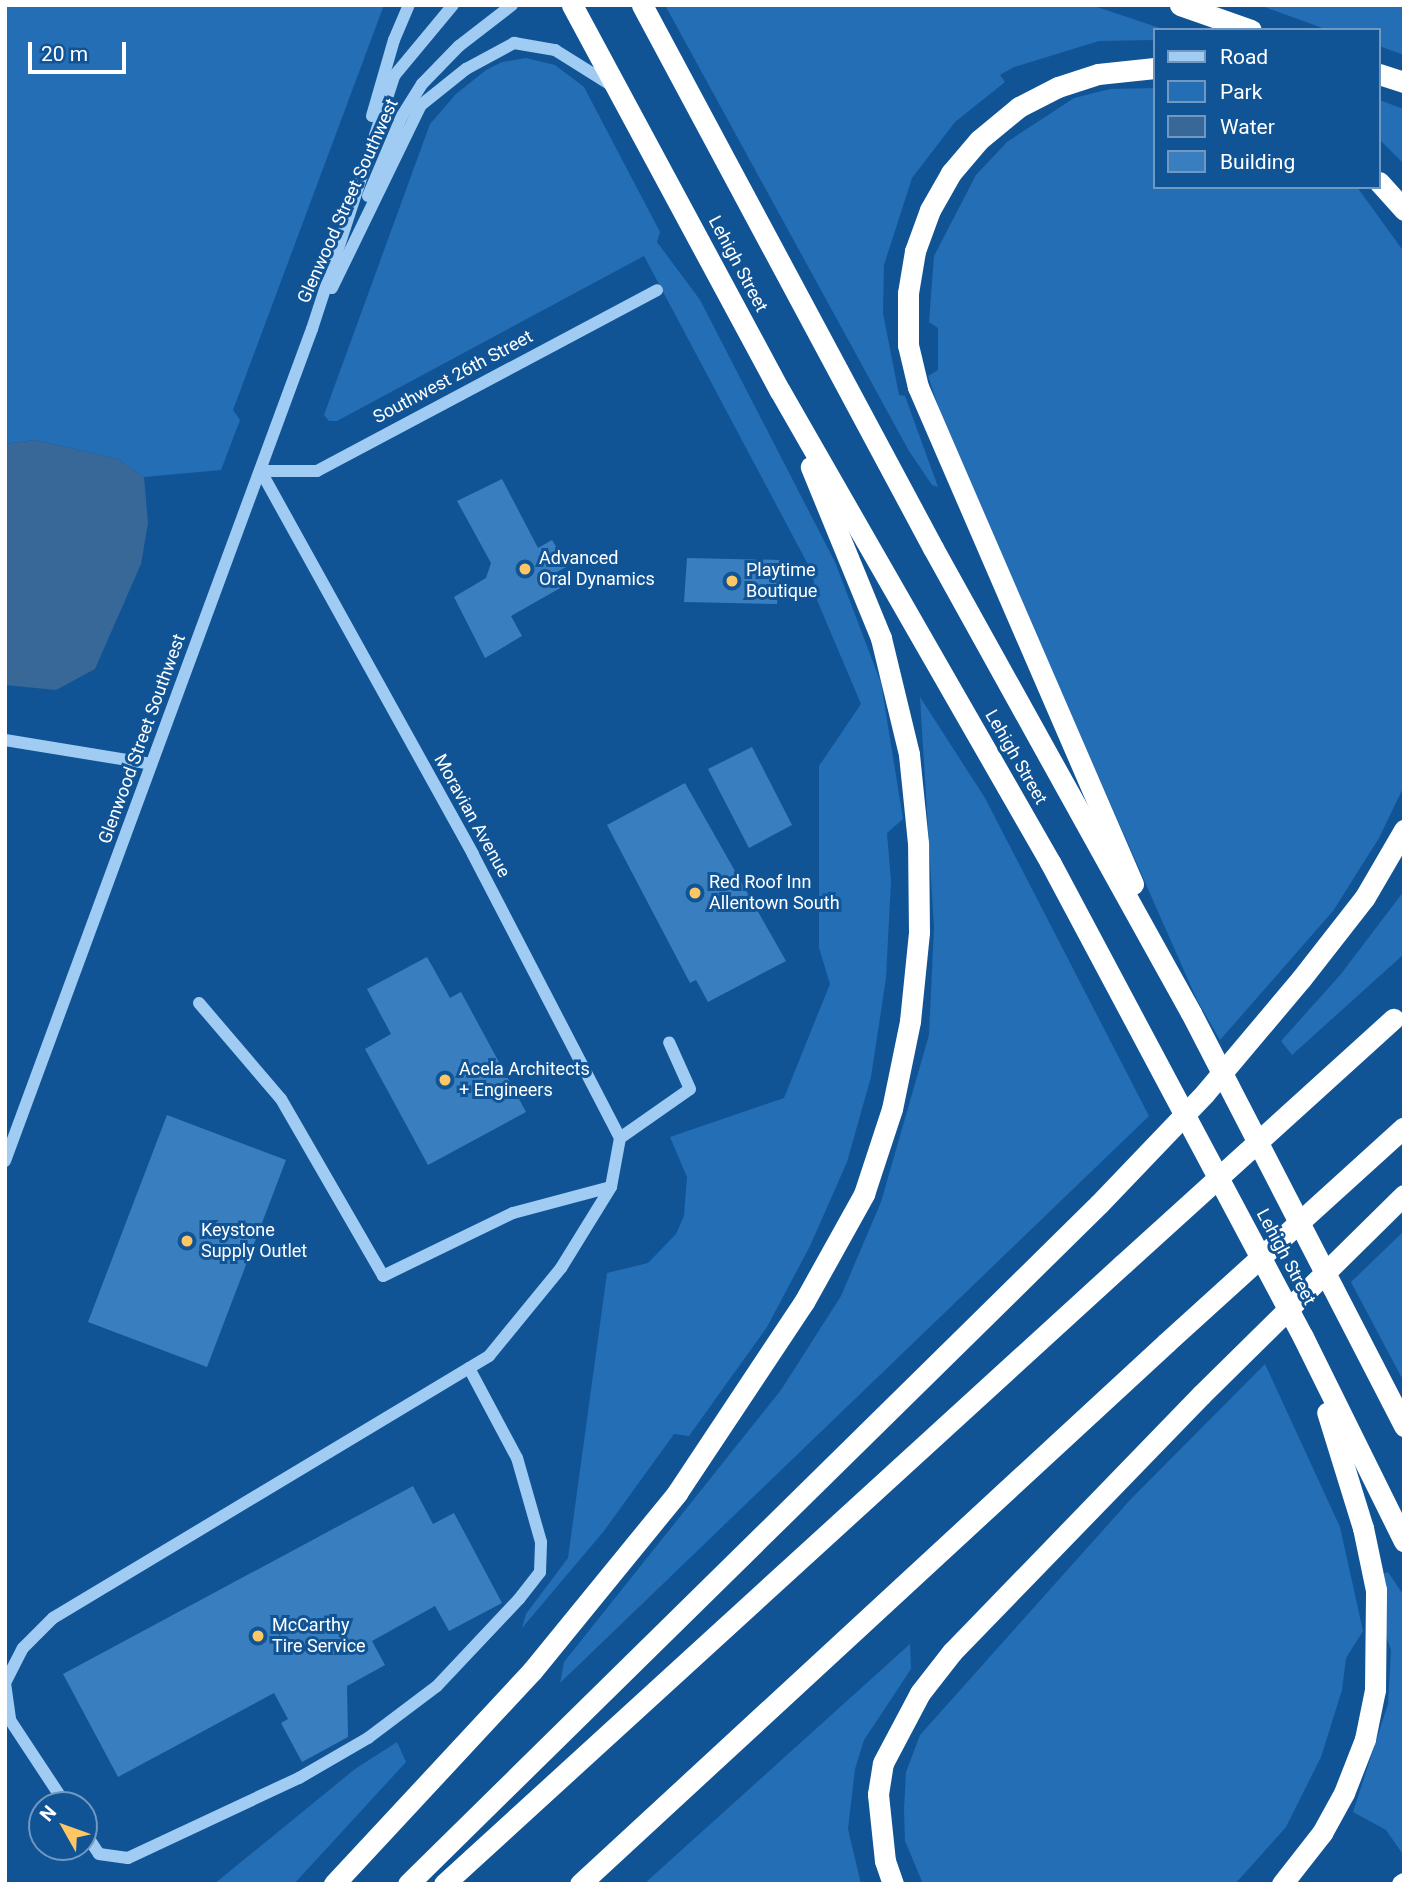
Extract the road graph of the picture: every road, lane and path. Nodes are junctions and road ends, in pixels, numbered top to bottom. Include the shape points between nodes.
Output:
1 (410, 5) edge
2 (453, 5) edge
3 (512, 5) edge
4 (572, 5) edge
5 (642, 5) edge
6 (1180, 5) edge
7 (1245, 28) edge
8 (1154, 68) edge
9 (1381, 75) edge
10 (1404, 82) edge
11 (618, 90) junction
12 (1381, 184) edge
13 (1404, 210) edge
14 (657, 290) dead end
15 (312, 329) junction
16 (780, 391) junction
17 (261, 471) junction
18 (5, 740) edge
19 (151, 764) junction
20 (1404, 830) edge
21 (199, 1003) dead end
22 (1191, 1013) junction
23 (1398, 1014) edge
24 (669, 1042) dead end
25 (1404, 1127) edge
26 (620, 1138) junction
27 (5, 1161) edge
28 (611, 1187) junction
29 (1404, 1195) edge
30 (1303, 1337) junction
31 (469, 1368) junction
32 (1404, 1426) edge
33 (1404, 1541) edge
34 (5, 1683) edge
35 (57, 1791) edge
36 (98, 1852) edge
37 (334, 1884) edge
38 (408, 1884) edge
39 (444, 1884) edge
40 (580, 1884) edge
41 (893, 1884) edge
42 (1282, 1884) edge

1 - 15 street via 394,40
2 - 15 street, Glenwood Street Southwest via 394,76
3 - 15 street, Glenwood Street Southwest via 450,55 422,84 402,116
4 - 11 highway, Lehigh Street
5 - 22 highway, Lehigh Street via 933,548
6 - 7 highway
8 - 22 highway via 1098,74 1058,87 1020,107 979,140 951,173 930,210 915,251 908,293 908,345 918,387 1008,603
9 - 10 highway
11 - 15 street via 555,50 514,43 466,69 421,105
11 - 16 highway, Lehigh Street
12 - 13 highway
14 - 17 street, Southwest 26th Street via 317,471
15 - 17 street, Glenwood Street Southwest
16 - 30 highway, Lehigh Street via 1050,862
16 - 37 highway via 881,638 909,754 918,843 919,932 910,1021 891,1109 864,1194 817,1278 677,1493 549,1652
17 - 19 street, Glenwood Street Southwest
17 - 26 street, Moravian Avenue via 473,854
18 - 19 street
19 - 27 street, Glenwood Street Southwest
20 - 38 highway, bridge via 1366,897 1205,1093 1099,1204
21 - 28 street via 281,1099 383,1276 513,1213
22 - 32 highway, Lehigh Street
23 - 39 highway, bridge
24 - 26 street via 690,1089
25 - 40 highway, bridge
26 - 28 street
28 - 31 street via 561,1268 489,1356
29 - 41 highway, bridge via 951,1652 920,1693 883,1763 878,1794 885,1861
30 - 33 highway, Lehigh Street
30 - 42 highway via 1363,1528 1376,1590 1379,1640 1365,1739 1348,1784 1322,1833
31 - 34 street via 52,1618 23,1648
31 - 36 street via 517,1458 541,1542 540,1572 437,1686 368,1738 299,1778 128,1858
34 - 35 street via 10,1720

